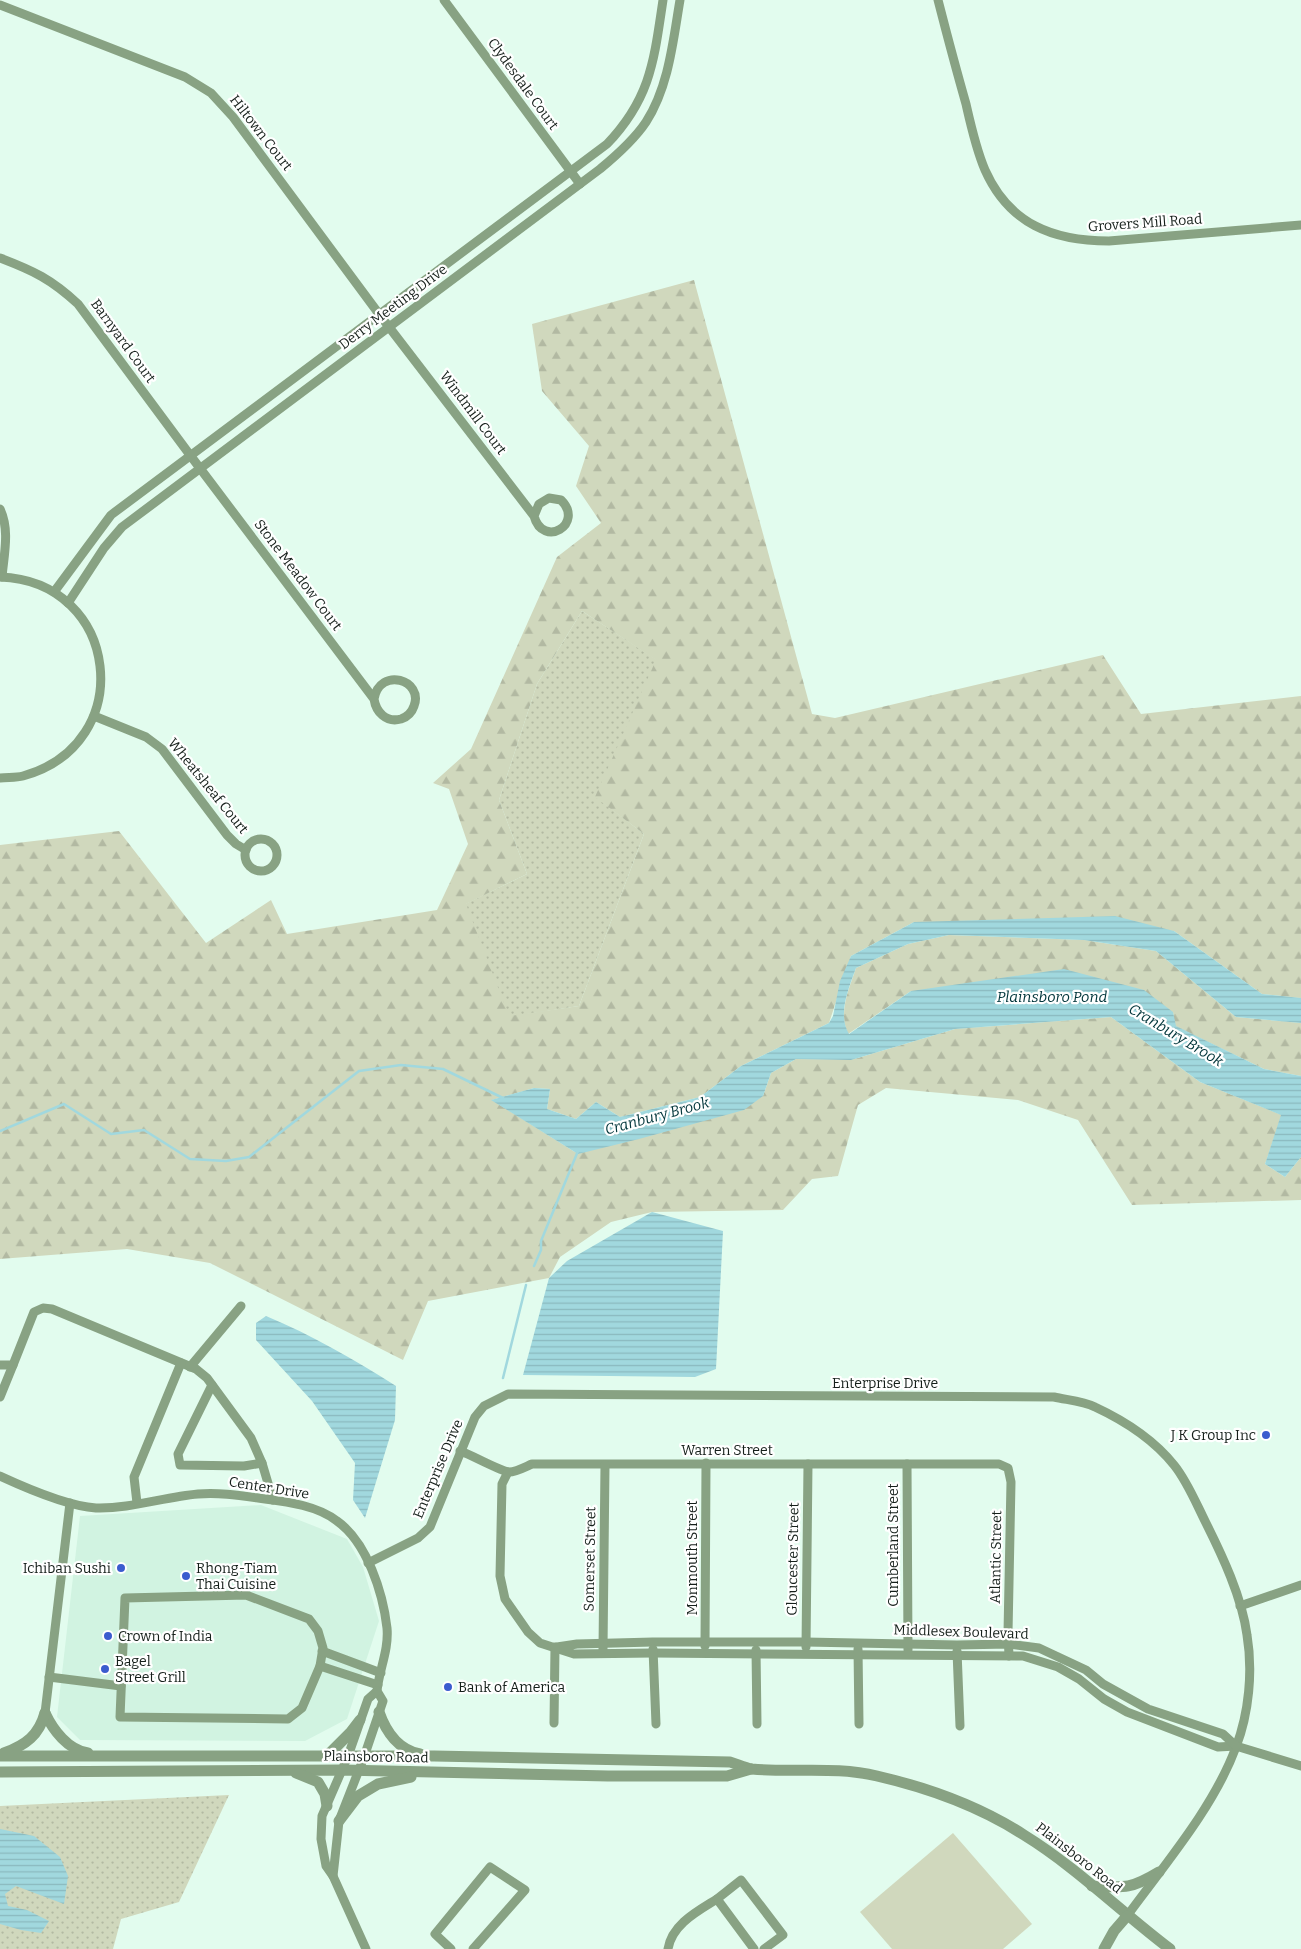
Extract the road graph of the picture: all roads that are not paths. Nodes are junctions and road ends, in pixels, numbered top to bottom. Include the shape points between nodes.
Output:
1 (444, 0) edge
2 (663, 0) edge
3 (680, 0) edge
4 (938, 0) edge
5 (0, 6) edge
6 (570, 171) junction
7 (580, 184) junction
8 (1301, 225) edge
9 (0, 258) edge
10 (379, 314) junction
11 (390, 326) junction
12 (190, 455) junction
13 (200, 468) junction
14 (0, 509) edge
15 (534, 516) dead end
16 (1, 577) edge
17 (54, 592) junction
18 (68, 602) junction
19 (374, 699) junction
20 (94, 716) junction
21 (0, 778) edge
22 (246, 850) dead end
23 (241, 1306) dead end
24 (0, 1365) edge
25 (13, 1365) junction
26 (186, 1365) junction
27 (212, 1385) junction
28 (0, 1397) edge
29 (460, 1452) junction
30 (262, 1463) junction
31 (706, 1463) junction
32 (605, 1464) junction
33 (808, 1464) junction
34 (907, 1464) junction
35 (999, 1464) joint
36 (508, 1472) junction
37 (0, 1476) edge
38 (273, 1500) junction
39 (70, 1503) junction
40 (137, 1504) junction
41 (368, 1563) junction
42 (1301, 1585) edge
43 (1240, 1606) junction
44 (653, 1642) junction
45 (705, 1642) junction
46 (806, 1642) junction
47 (603, 1643) junction
48 (756, 1643) junction
49 (858, 1643) junction
50 (908, 1644) junction
51 (1009, 1644) junction
52 (957, 1645) junction
53 (555, 1647) junction
54 (322, 1651) junction
55 (653, 1653) junction
56 (603, 1654) junction
57 (704, 1654) junction
58 (756, 1654) junction
59 (806, 1654) junction
60 (858, 1655) junction
61 (908, 1655) junction
62 (957, 1656) junction
63 (1010, 1656) junction
64 (320, 1666) junction
65 (381, 1672) junction
66 (49, 1676) junction
67 (121, 1686) junction
68 (378, 1688) junction
69 (379, 1712) junction
70 (45, 1713) junction
71 (360, 1720) junction
72 (554, 1723) dead end
73 (656, 1724) dead end
74 (758, 1724) dead end
75 (859, 1724) dead end
76 (960, 1726) dead end
77 (1236, 1746) junction
78 (0, 1755) edge
79 (107, 1755) junction
80 (327, 1756) junction
81 (348, 1756) junction
82 (434, 1756) junction
83 (364, 1757) junction
84 (1301, 1766) edge
85 (751, 1769) junction
86 (287, 1770) junction
87 (342, 1770) junction
88 (358, 1771) junction
89 (0, 1772) edge
90 (443, 1773) junction
91 (326, 1806) junction
92 (339, 1821) junction
93 (1159, 1872) junction
94 (333, 1876) junction
95 (1092, 1886) junction
96 (717, 1899) junction
97 (1128, 1916) junction
98 (1141, 1926) junction
99 (366, 1949) edge
100 (451, 1949) edge
101 (473, 1949) edge
102 (668, 1949) edge
103 (754, 1949) edge
104 (764, 1949) edge
105 (1104, 1949) edge
106 (1155, 1949) edge
107 (1170, 1949) edge

1 - 6 street, Clydesdale Court
2 - 6 street, Derry Meeting Drive via 652,68 634,111 607,144
3 - 7 street, Derry Meeting Drive via 664,80 646,122 620,152
4 - 8 street, Grovers Mill Road via 985,170 1002,198 1025,220 1056,235 1085,241
5 - 10 street, Hiltown Court via 185,77 211,93 233,117
6 - 7 street, Clydesdale Court
6 - 10 street, Derry Meeting Drive
7 - 11 street, Derry Meeting Drive
9 - 12 street, Barnyard Court via 34,270 78,304
10 - 11 street, Hiltown Court
10 - 12 street, Derry Meeting Drive
11 - 13 street, Derry Meeting Drive
11 - 15 street, Windmill Court
12 - 13 street, Barnyard Court
12 - 17 street, Derry Meeting Drive via 111,515
13 - 18 street, Derry Meeting Drive via 122,527
13 - 19 street, Stone Meadow Court
14 - 16 street via 5,519 6,537
16 - 17 street via 28,581
17 - 18 street
18 - 20 street via 88,626 99,655 102,686
19 - 19 street, Stone Meadow Court via 378,712 390,719 410,714 415,702 412,688 398,679 379,686
20 - 21 street via 77,744 52,765 22,777
20 - 22 street, Wheatsheaf Court via 146,737 162,749 227,835
23 - 26 street
24 - 25 street
25 - 26 street via 34,1312 44,1308
25 - 28 street
26 - 27 street
26 - 40 street via 134,1477
27 - 30 street via 251,1438
27 - 30 street via 178,1454 180,1465 244,1466
29 - 36 street
29 - 41 street, Enterprise Drive via 430,1527 418,1538
29 - 43 street, Enterprise Drive via 475,1417 484,1406 508,1394 1054,1398 1094,1406 1149,1441 1174,1465 1220,1551
30 - 38 street
31 - 32 street, Warren Street
31 - 33 street, Warren Street
31 - 45 street, Monmouth Street
32 - 36 street, Warren Street via 532,1464
32 - 47 street, Somerset Street
33 - 34 street, Warren Street
33 - 46 street, Gloucester Street
34 - 35 street, Warren Street
34 - 50 street, Cumberland Street
35 - 51 street, Atlantic Street via 1008,1468 1011,1482
36 - 53 street, Middlesex Boulevard via 502,1484 500,1576 505,1599 528,1632 540,1642
37 - 39 street, Center Drive
38 - 40 street, Center Drive via 200,1494
38 - 41 street, Center Drive via 317,1510 337,1520 350,1533
39 - 40 street, Center Drive via 96,1508
39 - 66 street
41 - 65 street, Center Drive via 381,1598 387,1629
42 - 43 street
43 - 77 street, Enterprise Drive via 1247,1635 1249,1667 1246,1710
44 - 45 street, Middlesex Boulevard
44 - 47 street, Middlesex Boulevard
44 - 55 street
45 - 48 street, Middlesex Boulevard
45 - 57 street, Monmouth Street
46 - 48 street, Middlesex Boulevard
46 - 49 street, Middlesex Boulevard
46 - 59 street, Gloucester Street
47 - 53 street, Middlesex Boulevard
47 - 56 street, Somerset Street
48 - 58 street
49 - 50 street, Middlesex Boulevard
49 - 60 street
50 - 52 street, Middlesex Boulevard
50 - 61 street, Cumberland Street
51 - 52 street, Middlesex Boulevard
51 - 63 street, Atlantic Street
51 - 77 street, Middlesex Boulevard via 1040,1648 1059,1656 1148,1709 1223,1734
52 - 62 street
53 - 56 street, Middlesex Boulevard via 574,1654
53 - 72 street
54 - 64 street
54 - 65 street
54 - 67 street via 318,1632 309,1619 246,1595 125,1598
55 - 56 street, Middlesex Boulevard
55 - 57 street, Middlesex Boulevard
55 - 73 street
57 - 58 street, Middlesex Boulevard
58 - 59 street, Middlesex Boulevard
58 - 74 street
59 - 60 street, Middlesex Boulevard
60 - 61 street, Middlesex Boulevard
60 - 75 street
61 - 62 street, Middlesex Boulevard
62 - 63 street, Middlesex Boulevard
62 - 76 street
63 - 77 street, Middlesex Boulevard via 1023,1656 1058,1667 1127,1712 1218,1747
64 - 67 street via 302,1708 288,1719 120,1717
64 - 68 street
65 - 68 street, Center Drive
66 - 67 street
66 - 70 street
68 - 69 street, Center Drive via 383,1701
68 - 71 street, Center Drive via 368,1699
69 - 82 street via 396,1742 411,1752
69 - 83 street, Center Drive
70 - 78 street via 32,1738
70 - 79 street via 57,1733 75,1748
71 - 80 street
71 - 81 street, Center Drive
77 - 84 street
77 - 93 street, Plainsboro Road via 1215,1792
78 - 79 street, Plainsboro Road
79 - 80 street, Plainsboro Road
80 - 81 street, Plainsboro Road
81 - 83 street, Plainsboro Road
81 - 87 street, Center Drive
82 - 83 street, Plainsboro Road
82 - 85 street, Plainsboro Road via 730,1762
83 - 88 street, Center Drive
85 - 90 street, Plainsboro Road via 728,1776
85 - 95 street, Plainsboro Road via 875,1775 933,1791 980,1810 1025,1835
86 - 87 street, Plainsboro Road
86 - 89 street, Plainsboro Road
86 - 91 street via 318,1782 325,1794
87 - 88 street, Plainsboro Road
87 - 91 street, Center Drive
88 - 90 street, Plainsboro Road
88 - 92 street, Center Drive
90 - 92 street via 378,1784 358,1796
91 - 94 street, Center Drive via 321,1839 326,1866
92 - 94 street, Center Drive
93 - 95 street via 1140,1884
93 - 97 street, Plainsboro Road
94 - 99 street, Center Drive
95 - 97 street, Plainsboro Road
96 - 102 street via 683,1921
96 - 103 street
96 - 104 street via 741,1880 783,1935
97 - 98 street
97 - 105 street
98 - 106 street
98 - 107 street
100 - 101 street via 435,1934 490,1867 525,1890

